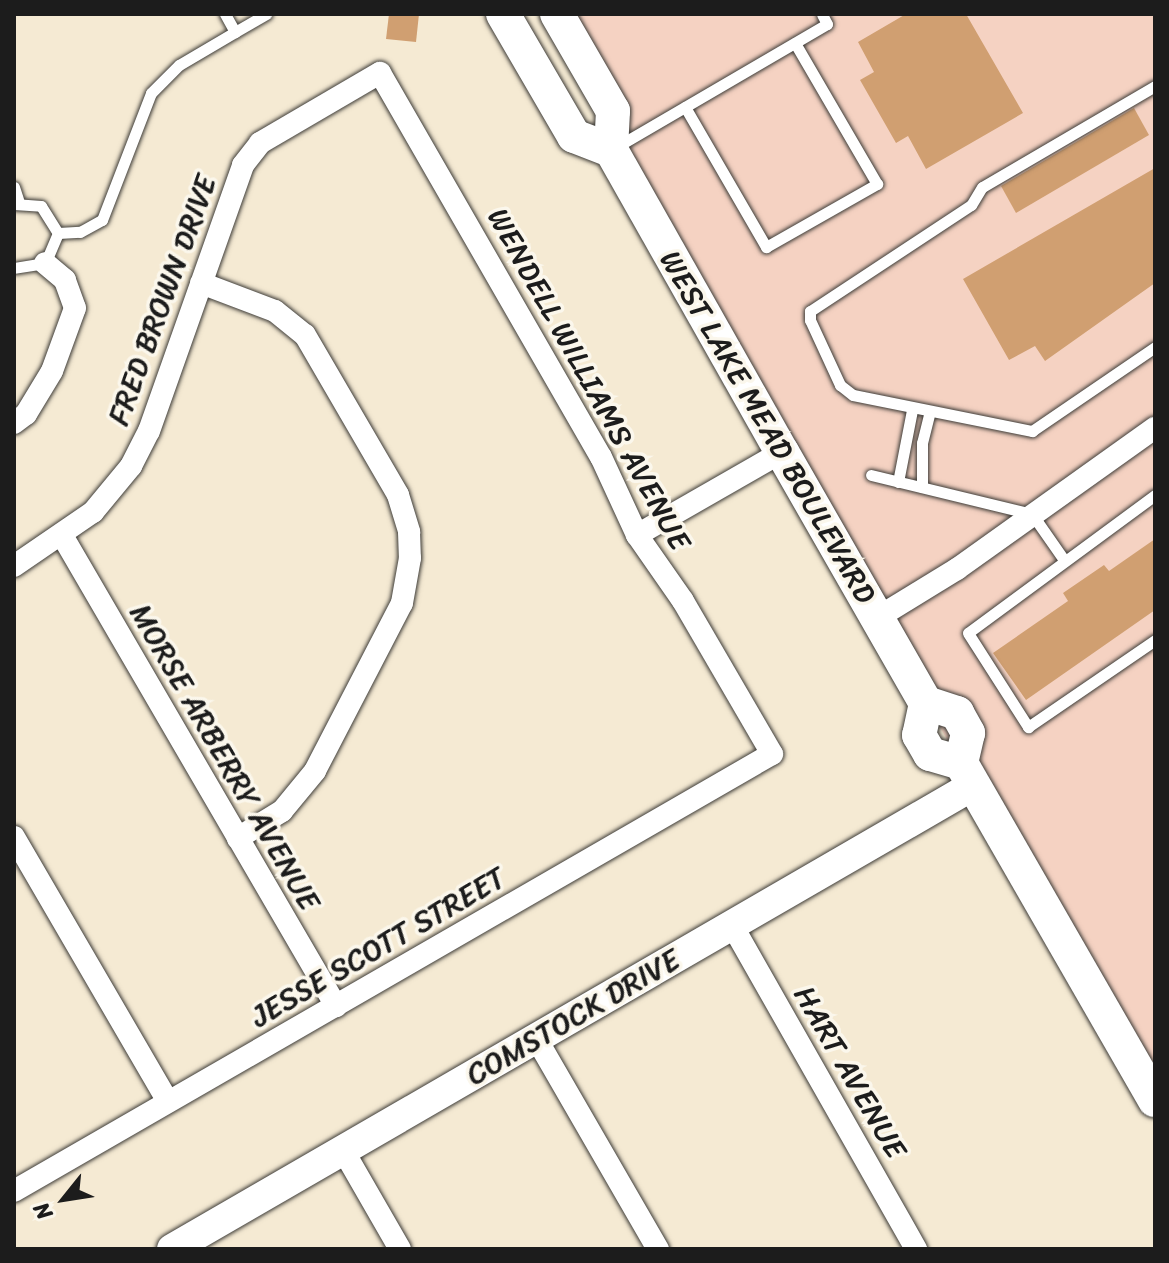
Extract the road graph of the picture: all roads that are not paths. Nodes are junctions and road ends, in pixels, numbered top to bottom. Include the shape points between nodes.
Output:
1 (225, 14) edge
2 (266, 14) edge
3 (503, 14) edge
4 (557, 14) edge
5 (822, 14) edge
6 (235, 32) junction
7 (795, 43) junction
8 (380, 73) joint
9 (1155, 86) edge
10 (685, 107) junction
11 (611, 150) junction
12 (14, 187) edge
13 (16, 203) edge
14 (58, 233) junction
15 (45, 263) junction
16 (14, 268) edge
17 (201, 283) junction
18 (1155, 347) edge
19 (912, 410) junction
20 (930, 412) junction
21 (14, 423) edge
22 (1155, 428) edge
23 (782, 452) junction
24 (871, 475) dead end
25 (898, 482) junction
26 (922, 487) junction
27 (1155, 495) edge
28 (1032, 514) junction
29 (637, 535) junction
30 (63, 537) junction
31 (1064, 560) junction
32 (14, 566) edge
33 (877, 618) junction
34 (1155, 640) edge
35 (772, 754) joint
36 (967, 774) junction
37 (14, 837) edge
38 (238, 838) junction
39 (732, 925) junction
40 (336, 1006) junction
41 (536, 1038) junction
42 (1155, 1100) edge
43 (168, 1102) junction
44 (343, 1150) junction
45 (14, 1191) edge
46 (172, 1249) edge
47 (400, 1249) edge
48 (658, 1249) edge
49 (916, 1249) edge

1 - 6 lane
2 - 6 lane
3 - 11 main road via 574,136
4 - 11 main road via 613,111
5 - 7 lane via 827,24
6 - 14 lane via 179,65 151,93 102,220 80,232
7 - 10 lane
7 - 10 lane via 877,184 766,247
8 - 17 street, FRED BROWN DRIVE via 260,143 243,165
8 - 29 street, WENDELL WILLIAMS AVENUE via 601,457
9 - 19 lane via 982,187 960,214 810,311 811,332 840,385 853,395
10 - 11 lane
11 - 23 main road, WEST LAKE MEAD BOULEVARD
12 - 13 lane
13 - 14 lane via 41,206
14 - 15 lane
15 - 16 lane
15 - 21 street via 65,280 75,308 52,371 26,414
17 - 30 street, FRED BROWN DRIVE via 149,431 131,466 93,512
17 - 38 street via 275,311 305,335 398,495 409,532 402,603 315,771 282,811
18 - 20 lane via 1041,430
19 - 20 lane
19 - 25 lane
20 - 26 lane via 922,443
22 - 28 street
23 - 29 street
23 - 33 main road, WEST LAKE MEAD BOULEVARD
24 - 25 lane
25 - 26 lane
26 - 28 lane
27 - 31 lane
28 - 31 lane
28 - 33 street
29 - 35 street, WENDELL WILLIAMS AVENUE via 683,601
30 - 32 street, FRED BROWN DRIVE
30 - 38 street, MORSE ARBERRY AVENUE
31 - 34 lane via 968,633 1028,727
33 - 36 main road, WEST LAKE MEAD BOULEVARD via 926,703 919,735 930,754
35 - 40 street, JESSE SCOTT STREET
36 - 39 street, COMSTOCK DRIVE
36 - 42 main road
37 - 43 street
38 - 40 street, MORSE ARBERRY AVENUE
39 - 41 street, COMSTOCK DRIVE
39 - 49 street, HART AVENUE
40 - 43 street, JESSE SCOTT STREET
41 - 44 street, COMSTOCK DRIVE
41 - 48 street
43 - 45 street, JESSE SCOTT STREET
44 - 46 street, COMSTOCK DRIVE
44 - 47 street

